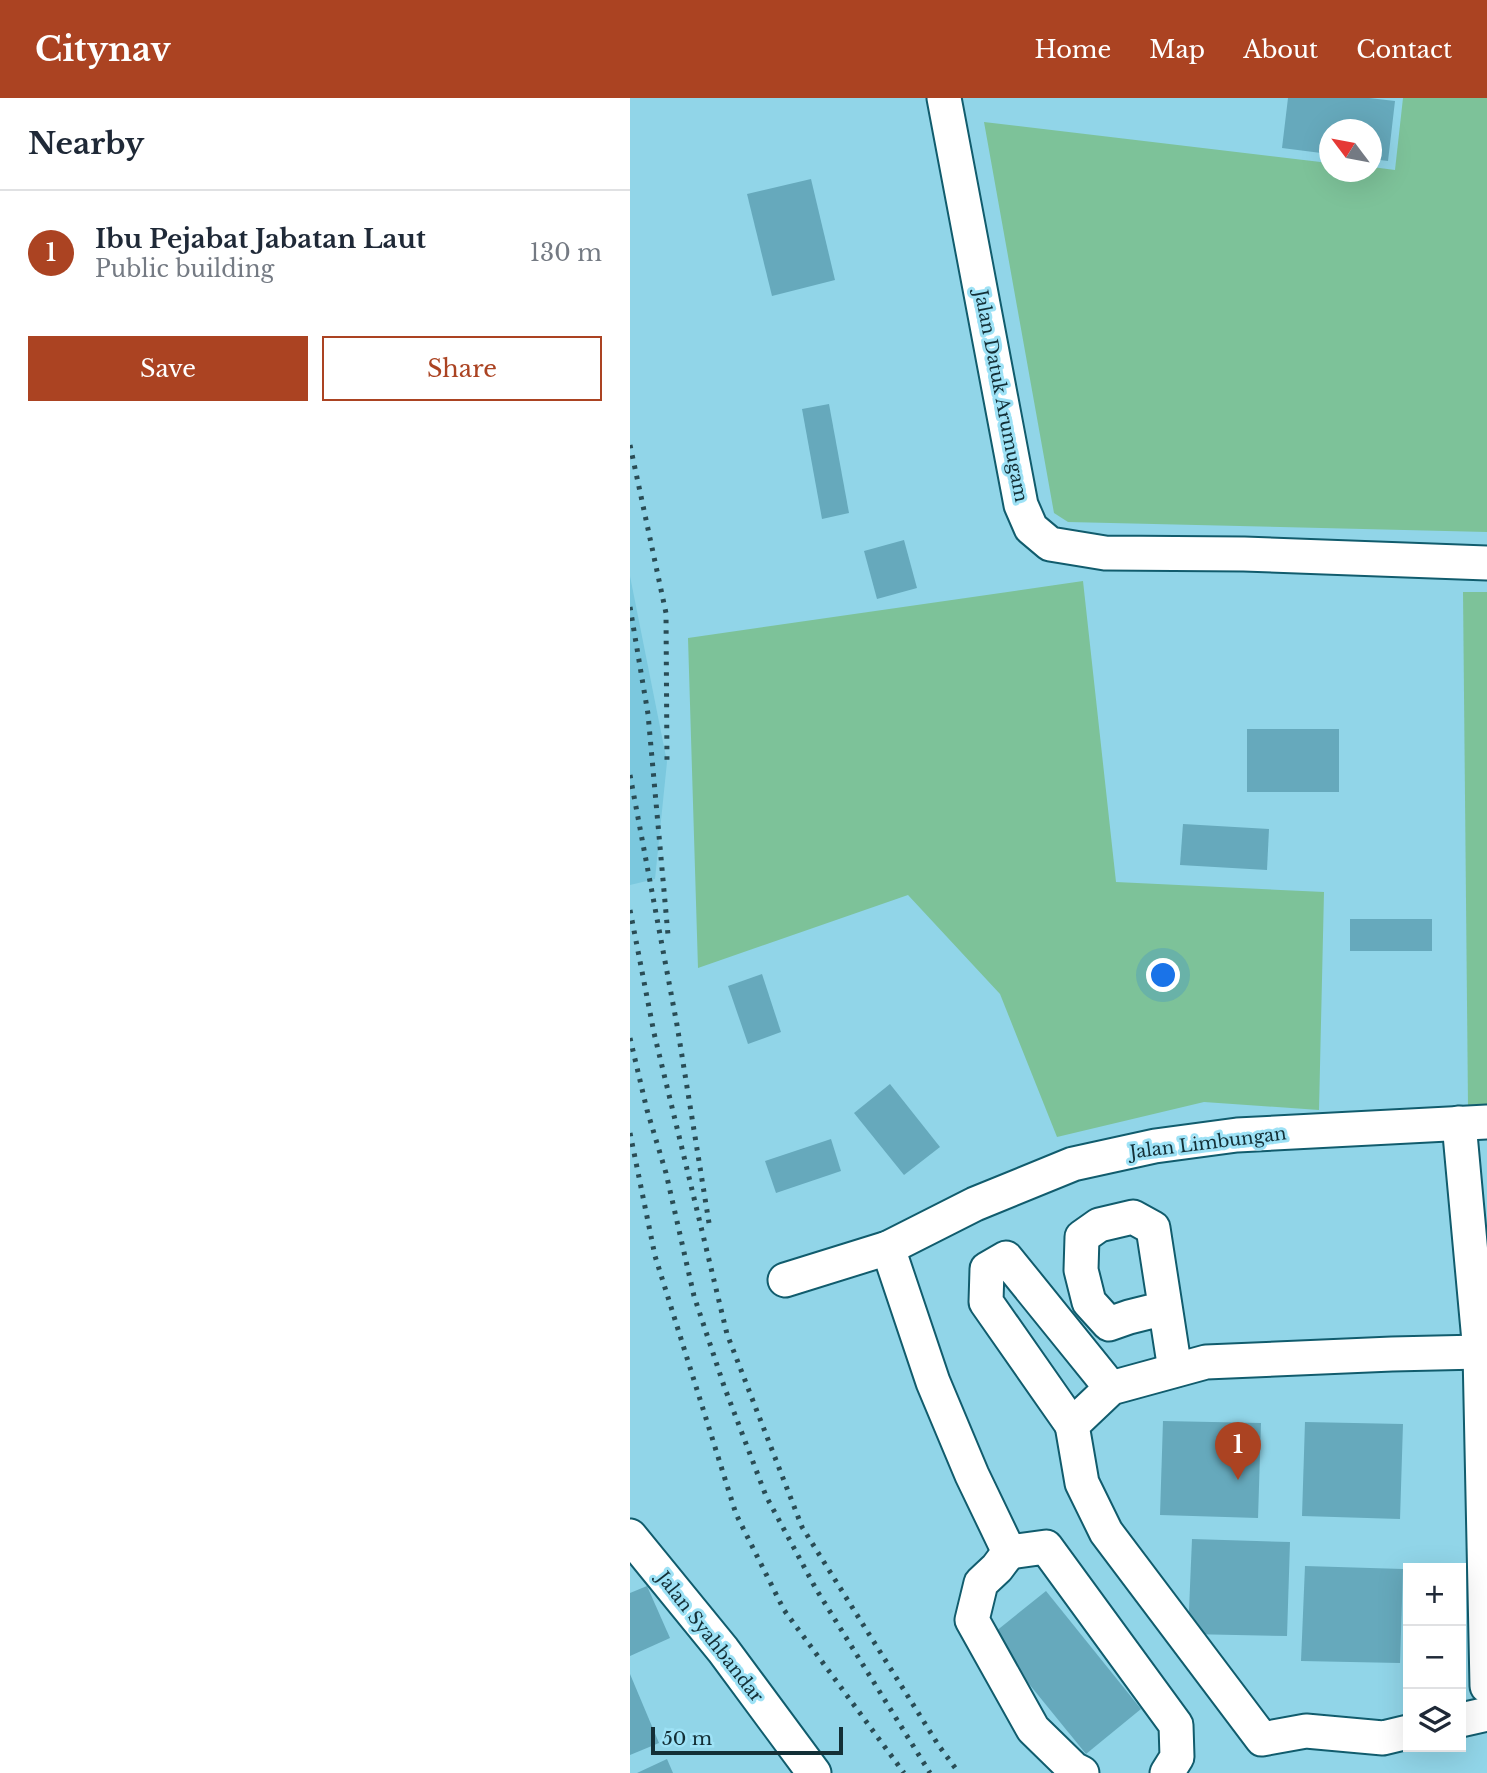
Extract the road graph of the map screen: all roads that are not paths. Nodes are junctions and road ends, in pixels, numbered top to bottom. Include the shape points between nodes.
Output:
1 (944, 98) edge
2 (1487, 563) edge
3 (1473, 1122) edge
4 (888, 1248) junction
5 (785, 1280) dead end
6 (1165, 1308) dead end
7 (1480, 1352) junction
8 (1175, 1370) junction
9 (1111, 1388) junction
10 (1072, 1425) junction
11 (630, 1536) edge
12 (1009, 1552) junction
13 (1487, 1686) edge
14 (1487, 1714) edge
15 (1466, 1719) edge
16 (1403, 1733) edge
17 (814, 1773) edge
18 (1082, 1773) edge
19 (1167, 1773) edge

1 - 2 street, Jalan Datuk Arumugam via 1021,505 1031,528 1050,544 1105,553
3 - 4 street, Jalan Limbungan via 1237,1135 1155,1146 1073,1164 975,1204
3 - 7 street
4 - 5 street, Jalan Limbungan
4 - 12 street via 933,1382
6 - 8 street
7 - 8 street via 1206,1362
7 - 13 street
8 - 9 street
9 - 10 street
9 - 10 street via 1006,1258 987,1269 986,1302
10 - 16 street via 1082,1483 1107,1532 1262,1739 1306,1731 1383,1738
11 - 17 street, Jalan Syahbandar via 723,1650
12 - 18 street via 981,1583 972,1620 1032,1729
12 - 19 street via 1046,1548 1176,1725 1177,1757
14 - 15 street

